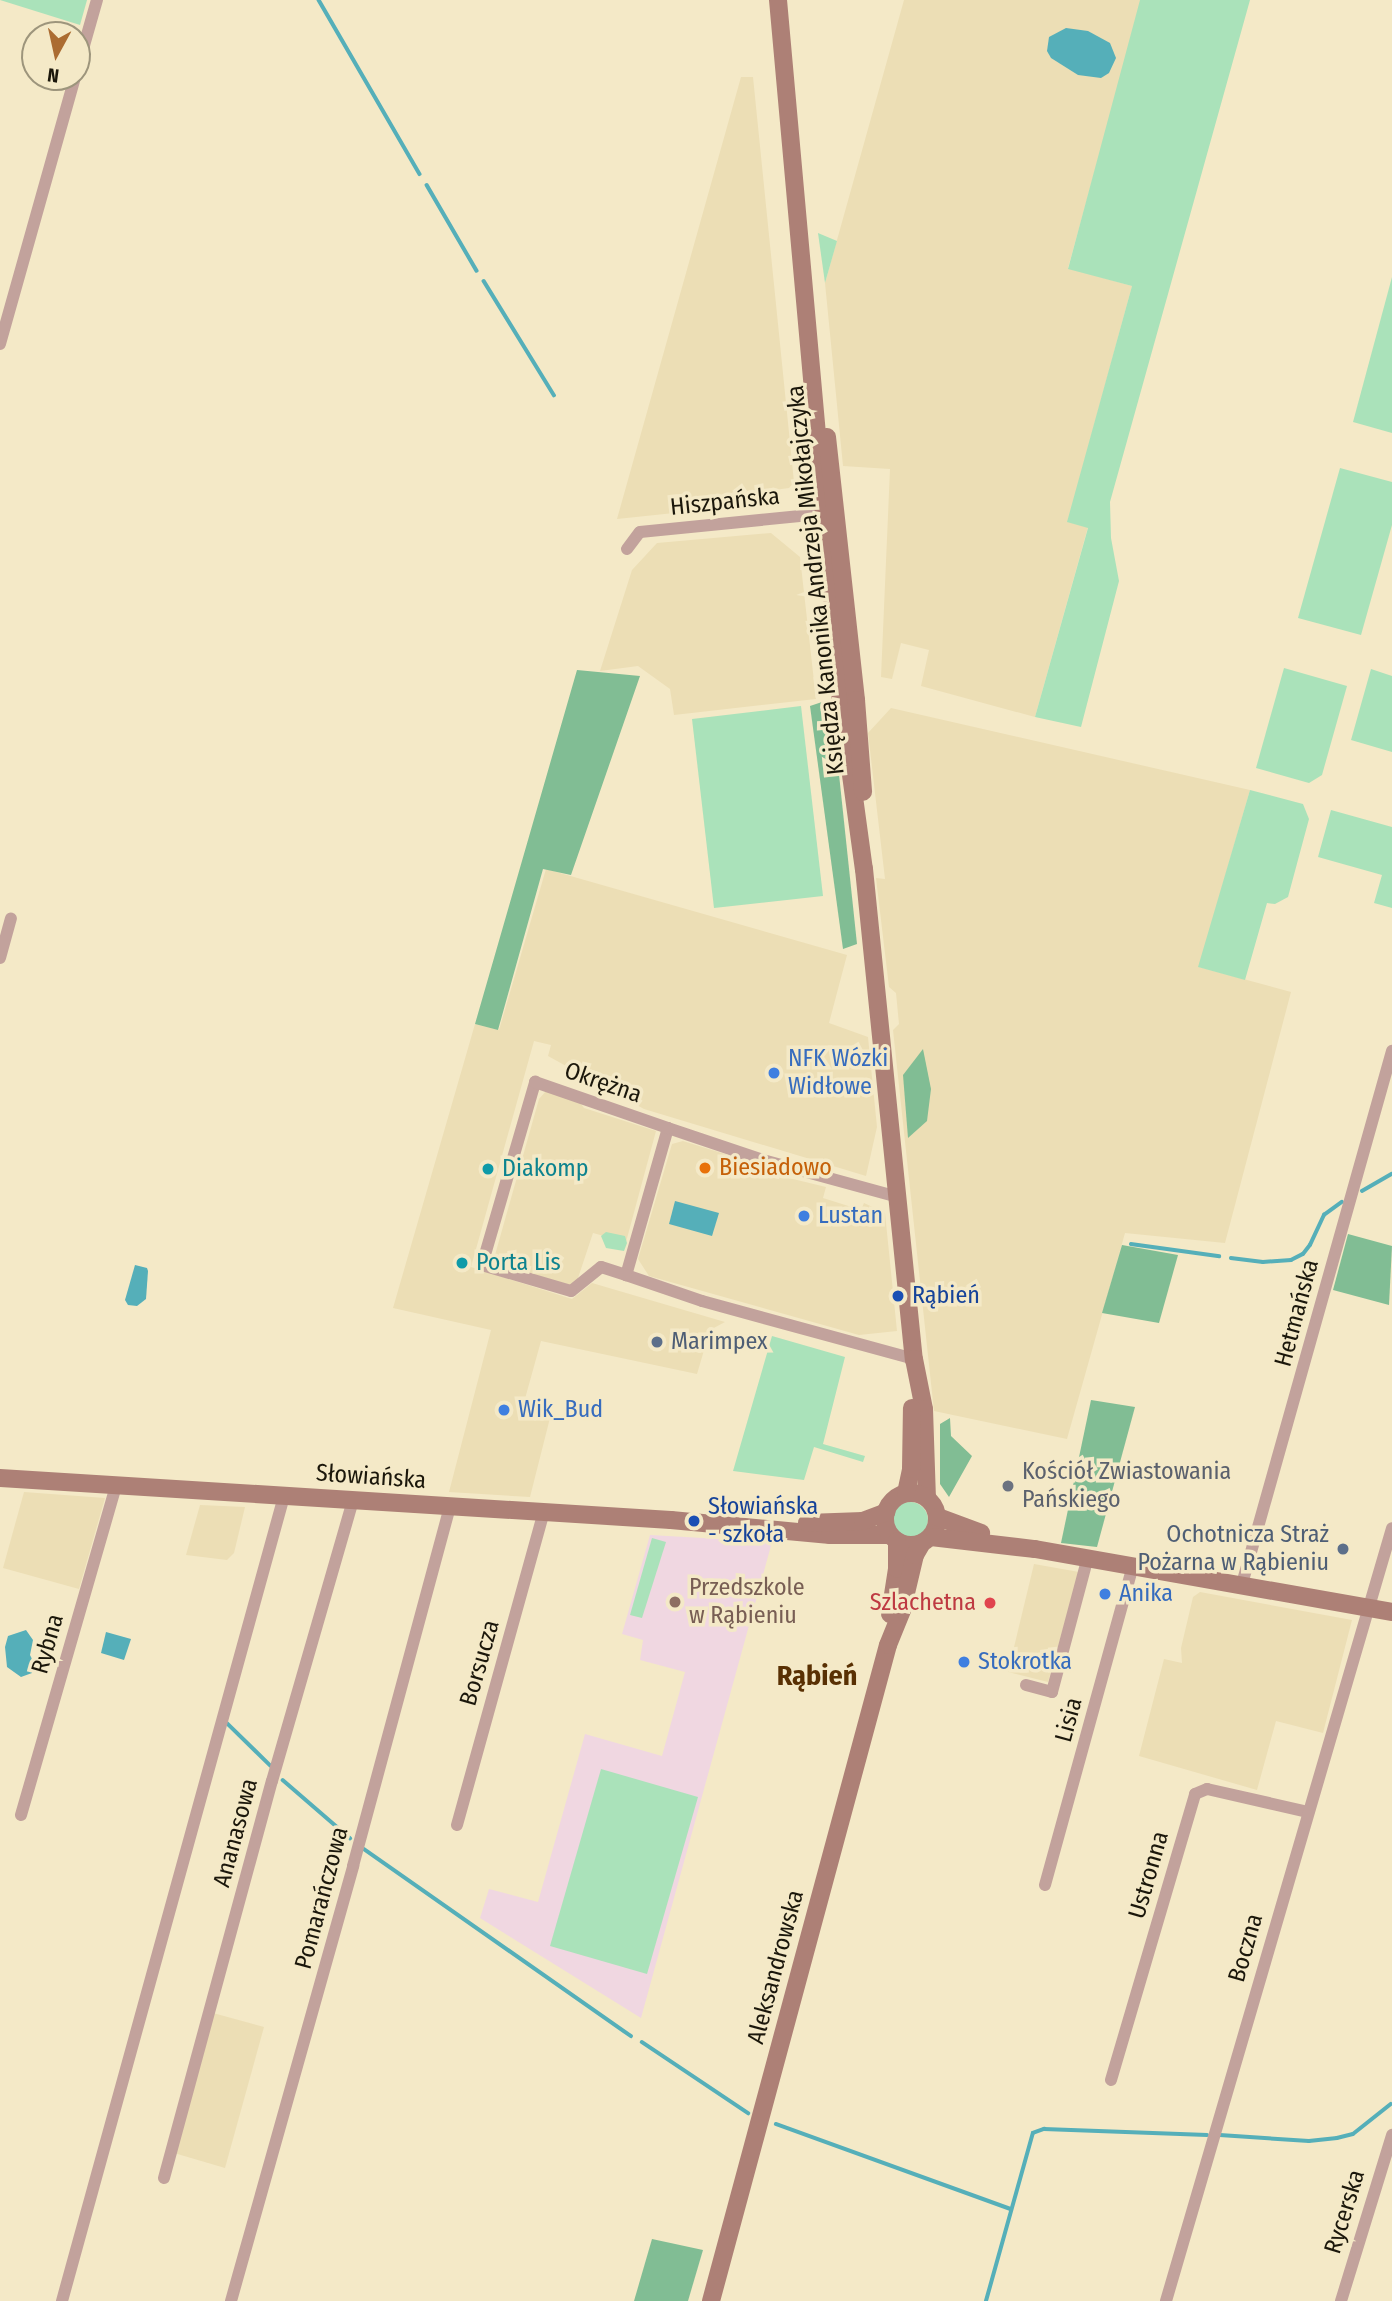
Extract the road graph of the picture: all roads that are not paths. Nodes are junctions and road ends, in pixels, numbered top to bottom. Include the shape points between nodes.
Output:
1 (97, 0) edge
2 (778, 0) edge
3 (91, 21) edge
4 (71, 91) edge
5 (0, 344) edge
6 (830, 513) junction
7 (627, 550) dead end
8 (11, 918) dead end
9 (0, 958) edge
10 (1392, 1051) edge
11 (668, 1128) junction
12 (898, 1197) junction
13 (626, 1275) junction
14 (914, 1359) junction
15 (0, 1478) edge
16 (116, 1485) junction
17 (906, 1493) junction
18 (284, 1496) junction
19 (927, 1498) junction
20 (353, 1500) junction
21 (450, 1506) junction
22 (544, 1512) junction
23 (886, 1512) junction
24 (938, 1517) junction
25 (738, 1525) junction
26 (1392, 1528) edge
27 (893, 1538) junction
28 (926, 1540) junction
29 (1035, 1549) junction
30 (1087, 1560) junction
31 (1133, 1566) junction
32 (1242, 1584) junction
33 (1370, 1608) junction
34 (1392, 1612) edge
35 (888, 1645) junction
36 (1026, 1685) dead end
37 (1308, 1812) junction
38 (21, 1815) dead end
39 (457, 1825) dead end
40 (1045, 1885) dead end
41 (1111, 2080) dead end
42 (1392, 2135) edge
43 (164, 2178) dead end
44 (62, 2301) edge
45 (231, 2301) edge
46 (711, 2301) edge
47 (1166, 2301) edge
48 (1341, 2301) edge

1 - 3 street
2 - 6 main road, Księdza Kanonika Andrzeja Mikołajczyka
4 - 5 street
6 - 7 street, Hiszpańska via 640,532
6 - 12 main road, Księdza Kanonika Andrzeja Mikołajczyka
8 - 9 street
10 - 32 street, Hetmańska
11 - 12 street, Okrężna
11 - 13 street, Okrężna
11 - 13 street, Okrężna via 535,1082 482,1265 571,1292 601,1267
12 - 14 main road, Księdza Kanonika Andrzeja Mikołajczyka
13 - 14 street, Okrężna via 702,1301
14 - 17 main road, Księdza Kanonika Andrzeja Mikołajczyka
14 - 19 main road, Księdza Kanonika Andrzeja Mikołajczyka via 924,1409
15 - 16 main road, Słowiańska
16 - 18 main road, Słowiańska
16 - 38 street, Rybna
17 - 19 main road
17 - 23 main road via 892,1501
18 - 20 main road, Słowiańska
18 - 44 street
19 - 24 main road
20 - 21 main road, Słowiańska
20 - 43 street, Ananasowa
21 - 22 main road, Słowiańska
21 - 45 street, Pomarańczowa
22 - 25 main road, Słowiańska
22 - 39 street, Borsucza
23 - 25 main road, Słowiańska via 863,1521
23 - 27 main road via 886,1526
24 - 28 main road
24 - 29 main road
25 - 27 main road, Słowiańska
26 - 33 street, Boczna
27 - 28 main road via 911,1546
27 - 35 main road, Aleksandrowska via 897,1569
28 - 29 main road
28 - 35 main road, Aleksandrowska via 915,1555 902,1611
29 - 30 main road
30 - 31 main road
30 - 36 street via 1052,1692
31 - 32 main road
31 - 40 street, Lisia
32 - 33 main road
33 - 34 main road
33 - 37 street, Boczna
35 - 46 main road, Aleksandrowska
37 - 41 street, Ustronna via 1207,1789 1195,1794
37 - 47 street, Boczna
42 - 48 street, Rycerska

